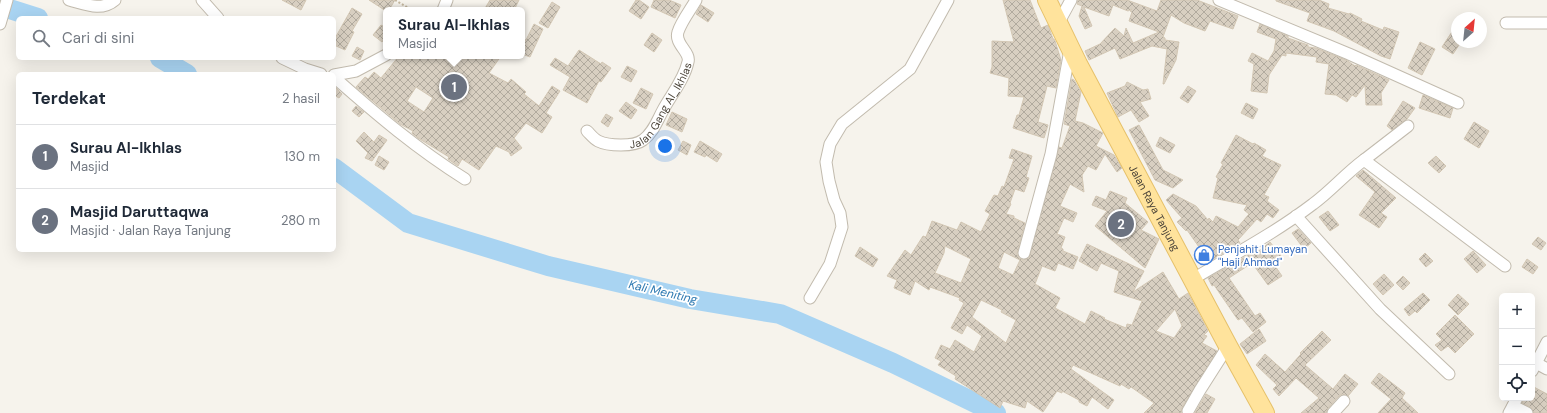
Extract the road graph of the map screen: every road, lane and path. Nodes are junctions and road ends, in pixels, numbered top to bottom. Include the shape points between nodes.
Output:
1 (7, 0) edge
2 (69, 0) edge
3 (115, 0) edge
4 (202, 0) edge
5 (395, 0) edge
6 (696, 0) edge
7 (948, 0) edge
8 (1047, 0) edge
9 (1071, 0) edge
10 (1219, 0) edge
11 (407, 7) edge
12 (216, 16) edge
13 (1546, 21) edge
14 (1059, 22) junction
15 (1506, 23) dead end
16 (0, 24) edge
17 (1070, 49) junction
18 (383, 57) edge
19 (286, 60) edge
20 (315, 72) edge
21 (336, 76) edge
22 (336, 78) edge
23 (1458, 103) dead end
24 (1408, 126) dead end
25 (587, 131) dead end
26 (1364, 160) junction
27 (465, 179) dead end
28 (1296, 216) junction
29 (1024, 253) dead end
30 (1505, 266) dead end
31 (1193, 279) junction
32 (810, 298) dead end
33 (1547, 342) edge
34 (1228, 346) junction
35 (1535, 365) edge
36 (1535, 367) edge
37 (1547, 369) edge
38 (1449, 374) dead end
39 (1344, 401) dead end
40 (1513, 406) edge
41 (1188, 411) dead end
42 (1265, 413) edge
43 (1333, 413) edge
44 (1527, 413) edge

1 - 16 street
2 - 3 street via 101,7
4 - 12 street
5 - 11 path
6 - 25 street, Jalan Gang Al_Ikhlas via 678,32 688,61 651,133 639,143 614,145 599,142
7 - 32 street via 910,69 842,124 830,144 826,162 842,227 830,264
8 - 14 main road, Jalan Raya Tanjung
9 - 14 street
10 - 23 street
13 - 15 street
14 - 17 main road, Jalan Raya Tanjung
17 - 29 street via 1051,154
17 - 31 main road, Jalan Raya Tanjung
18 - 21 street via 356,72
19 - 20 street
22 - 27 street via 431,158
24 - 26 street
26 - 28 street via 1314,204
26 - 30 street
28 - 31 street
28 - 38 street via 1380,309
31 - 34 main road, Jalan Raya Tanjung
33 - 35 street
34 - 41 street
34 - 42 main road, Jalan Raya Tanjung
36 - 37 street
39 - 43 street
40 - 44 street

